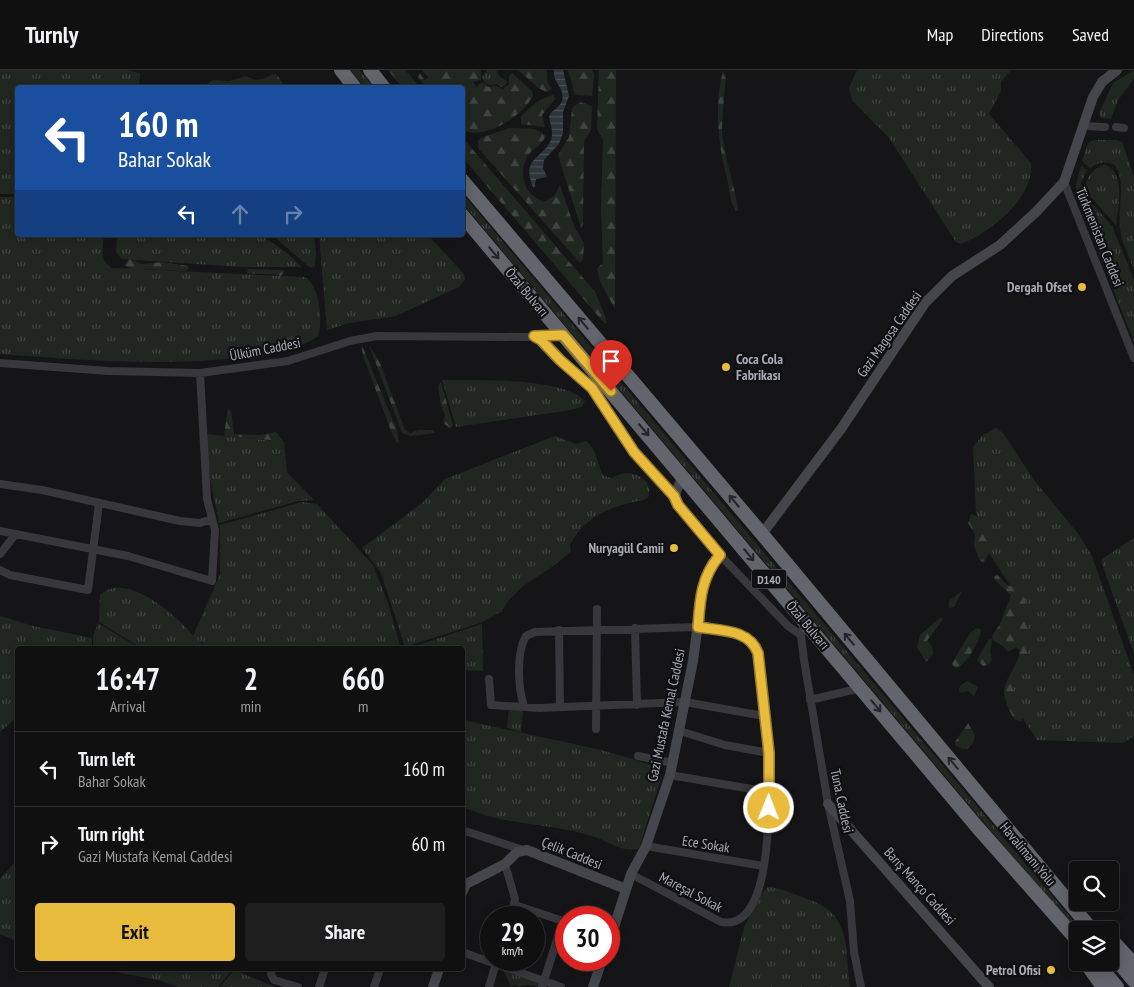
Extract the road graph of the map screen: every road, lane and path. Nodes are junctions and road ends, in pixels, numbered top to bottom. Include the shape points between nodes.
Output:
1 (341, 70) edge
2 (370, 70) edge
3 (1117, 70) edge
4 (353, 85) edge
5 (382, 85) edge
6 (1083, 126) junction
7 (1105, 127) dead end
8 (1064, 182) junction
9 (465, 184) edge
10 (465, 219) edge
11 (563, 335) junction
12 (534, 336) junction
13 (1134, 358) edge
14 (0, 363) edge
15 (200, 373) junction
16 (683, 476) junction
17 (0, 484) edge
18 (674, 496) junction
19 (99, 503) junction
20 (212, 519) junction
21 (0, 532) edge
22 (762, 534) junction
23 (15, 535) junction
24 (92, 549) junction
25 (0, 554) edge
26 (720, 555) junction
27 (0, 570) edge
28 (597, 609) dead end
29 (805, 621) junction
30 (698, 627) junction
31 (597, 628) junction
32 (636, 628) junction
33 (559, 630) junction
34 (801, 635) junction
35 (489, 680) dead end
36 (861, 688) junction
37 (810, 700) junction
38 (685, 702) junction
39 (597, 705) junction
40 (638, 705) junction
41 (524, 706) junction
42 (560, 706) junction
43 (764, 716) junction
44 (596, 729) dead end
45 (680, 731) junction
46 (769, 753) junction
47 (638, 756) dead end
48 (672, 763) junction
49 (670, 775) junction
50 (769, 792) junction
51 (984, 801) joint
52 (828, 804) junction
53 (465, 831) edge
54 (646, 846) junction
55 (523, 850) junction
56 (505, 864) junction
57 (763, 866) junction
58 (631, 874) junction
59 (465, 886) edge
60 (626, 889) junction
61 (515, 905) joint
62 (620, 907) edge
63 (555, 919) edge
64 (1085, 921) edge
65 (1062, 923) junction
66 (1069, 931) edge
67 (1069, 934) edge
68 (1119, 948) edge
69 (555, 950) edge
70 (465, 953) edge
71 (480, 957) edge
72 (1119, 963) edge
73 (1134, 964) edge
74 (272, 971) edge
75 (324, 971) edge
76 (379, 971) edge
77 (438, 971) edge
78 (494, 971) edge
79 (518, 971) edge
80 (598, 971) edge
81 (1092, 971) edge
82 (1104, 971) edge
83 (1134, 981) edge
84 (543, 983) edge
85 (298, 987) edge
86 (319, 987) edge
87 (374, 987) edge
88 (433, 987) edge
89 (489, 987) edge
90 (561, 987) edge
91 (593, 987) edge
92 (861, 987) edge
93 (989, 987) edge
94 (1103, 987) edge
95 (1117, 987) edge

1 - 4 highway
2 - 5 highway
3 - 6 street, Gazi Magosa Caddesi via 1097,89
6 - 7 street
6 - 8 street, Gazi Magosa Caddesi
8 - 13 street, Türkmenistan Caddesi
8 - 22 street, Gazi Magosa Caddesi via 1000,245 959,271 925,303 841,429
22 -> 9 highway, Özal Bulvarı / D140
10 -> 11 highway, Özal Bulvarı / D140
11 - 12 street, Ülküm Caddesi
11 -> 16 highway, Özal Bulvarı / D140
12 - 15 street, Ülküm Caddesi via 377,336 288,360
12 - 18 street via 592,388 637,457
14 - 15 street, Ülküm Caddesi via 108,371
15 - 20 street via 207,499
16 - 18 street
16 -> 29 highway, Özal Bulvarı / D140
17 - 19 street
18 - 26 street
19 - 20 street via 180,522
19 - 24 street
20 - 24 street via 215,538 212,581
21 - 23 street
51 -> 22 highway, Özal Bulvarı / D140
23 - 24 street
23 - 25 street
24 - 27 street via 88,590
26 - 30 street, Gazi Mustafa Kemal Caddesi via 712,564 703,585
26 - 34 street via 788,626
28 - 31 street
29 - 34 street, Tuna. Caddesi
29 - 36 highway, Özal Bulvarı / D140
30 - 32 street
30 - 38 street, Gazi Mustafa Kemal Caddesi
30 - 43 street via 740,634 754,642
31 - 32 street
31 - 33 street
31 - 39 street
32 - 40 street
33 - 41 street via 531,633 523,641 520,675
33 - 42 street
34 - 37 street, Tuna. Caddesi
35 - 41 street via 491,705
36 - 37 street
36 -> 65 highway, Özal Bulvarı / D140
37 - 52 street, Tuna. Caddesi
38 - 40 street
38 - 43 street
38 - 45 street, Gazi Mustafa Kemal Caddesi
39 - 40 street
39 - 42 street
39 - 44 street
41 - 42 street
43 - 46 street
45 - 46 street via 725,745
45 - 48 street, Gazi Mustafa Kemal Caddesi
46 - 50 street
47 - 48 street
48 - 49 street, Gazi Mustafa Kemal Caddesi
49 - 50 street
49 - 54 street, Gazi Mustafa Kemal Caddesi
50 - 57 street
51 - 64 highway, Havalimanı Yolu / D140
52 - 92 street, Tuna. Caddesi via 850,900 854,952
52 - 93 street, Barış Manço Caddesi
53 - 55 street
54 - 57 street, Ece Sokak
54 - 58 street, Gazi Mustafa Kemal Caddesi
55 - 56 street, Çelik Caddesi
55 - 60 street, Çelik Caddesi
56 - 59 street, Çelik Caddesi
56 - 61 street
57 - 58 street, Mareşal Sokak via 756,900 741,920 732,924 721,922
58 - 60 street, Gazi Mustafa Kemal Caddesi
60 - 62 street, Gazi Mustafa Kemal Caddesi
61 - 63 street
65 - 66 highway, Özal Bulvarı / D140
65 - 67 highway
68 - 73 highway
69 - 84 street
70 - 71 street
72 - 83 highway
74 - 85 street via 274,980
75 - 86 street
76 - 87 street
77 - 88 street
78 - 89 street
79 - 84 street
80 - 91 street
81 - 94 highway
82 - 95 highway
84 - 90 street

